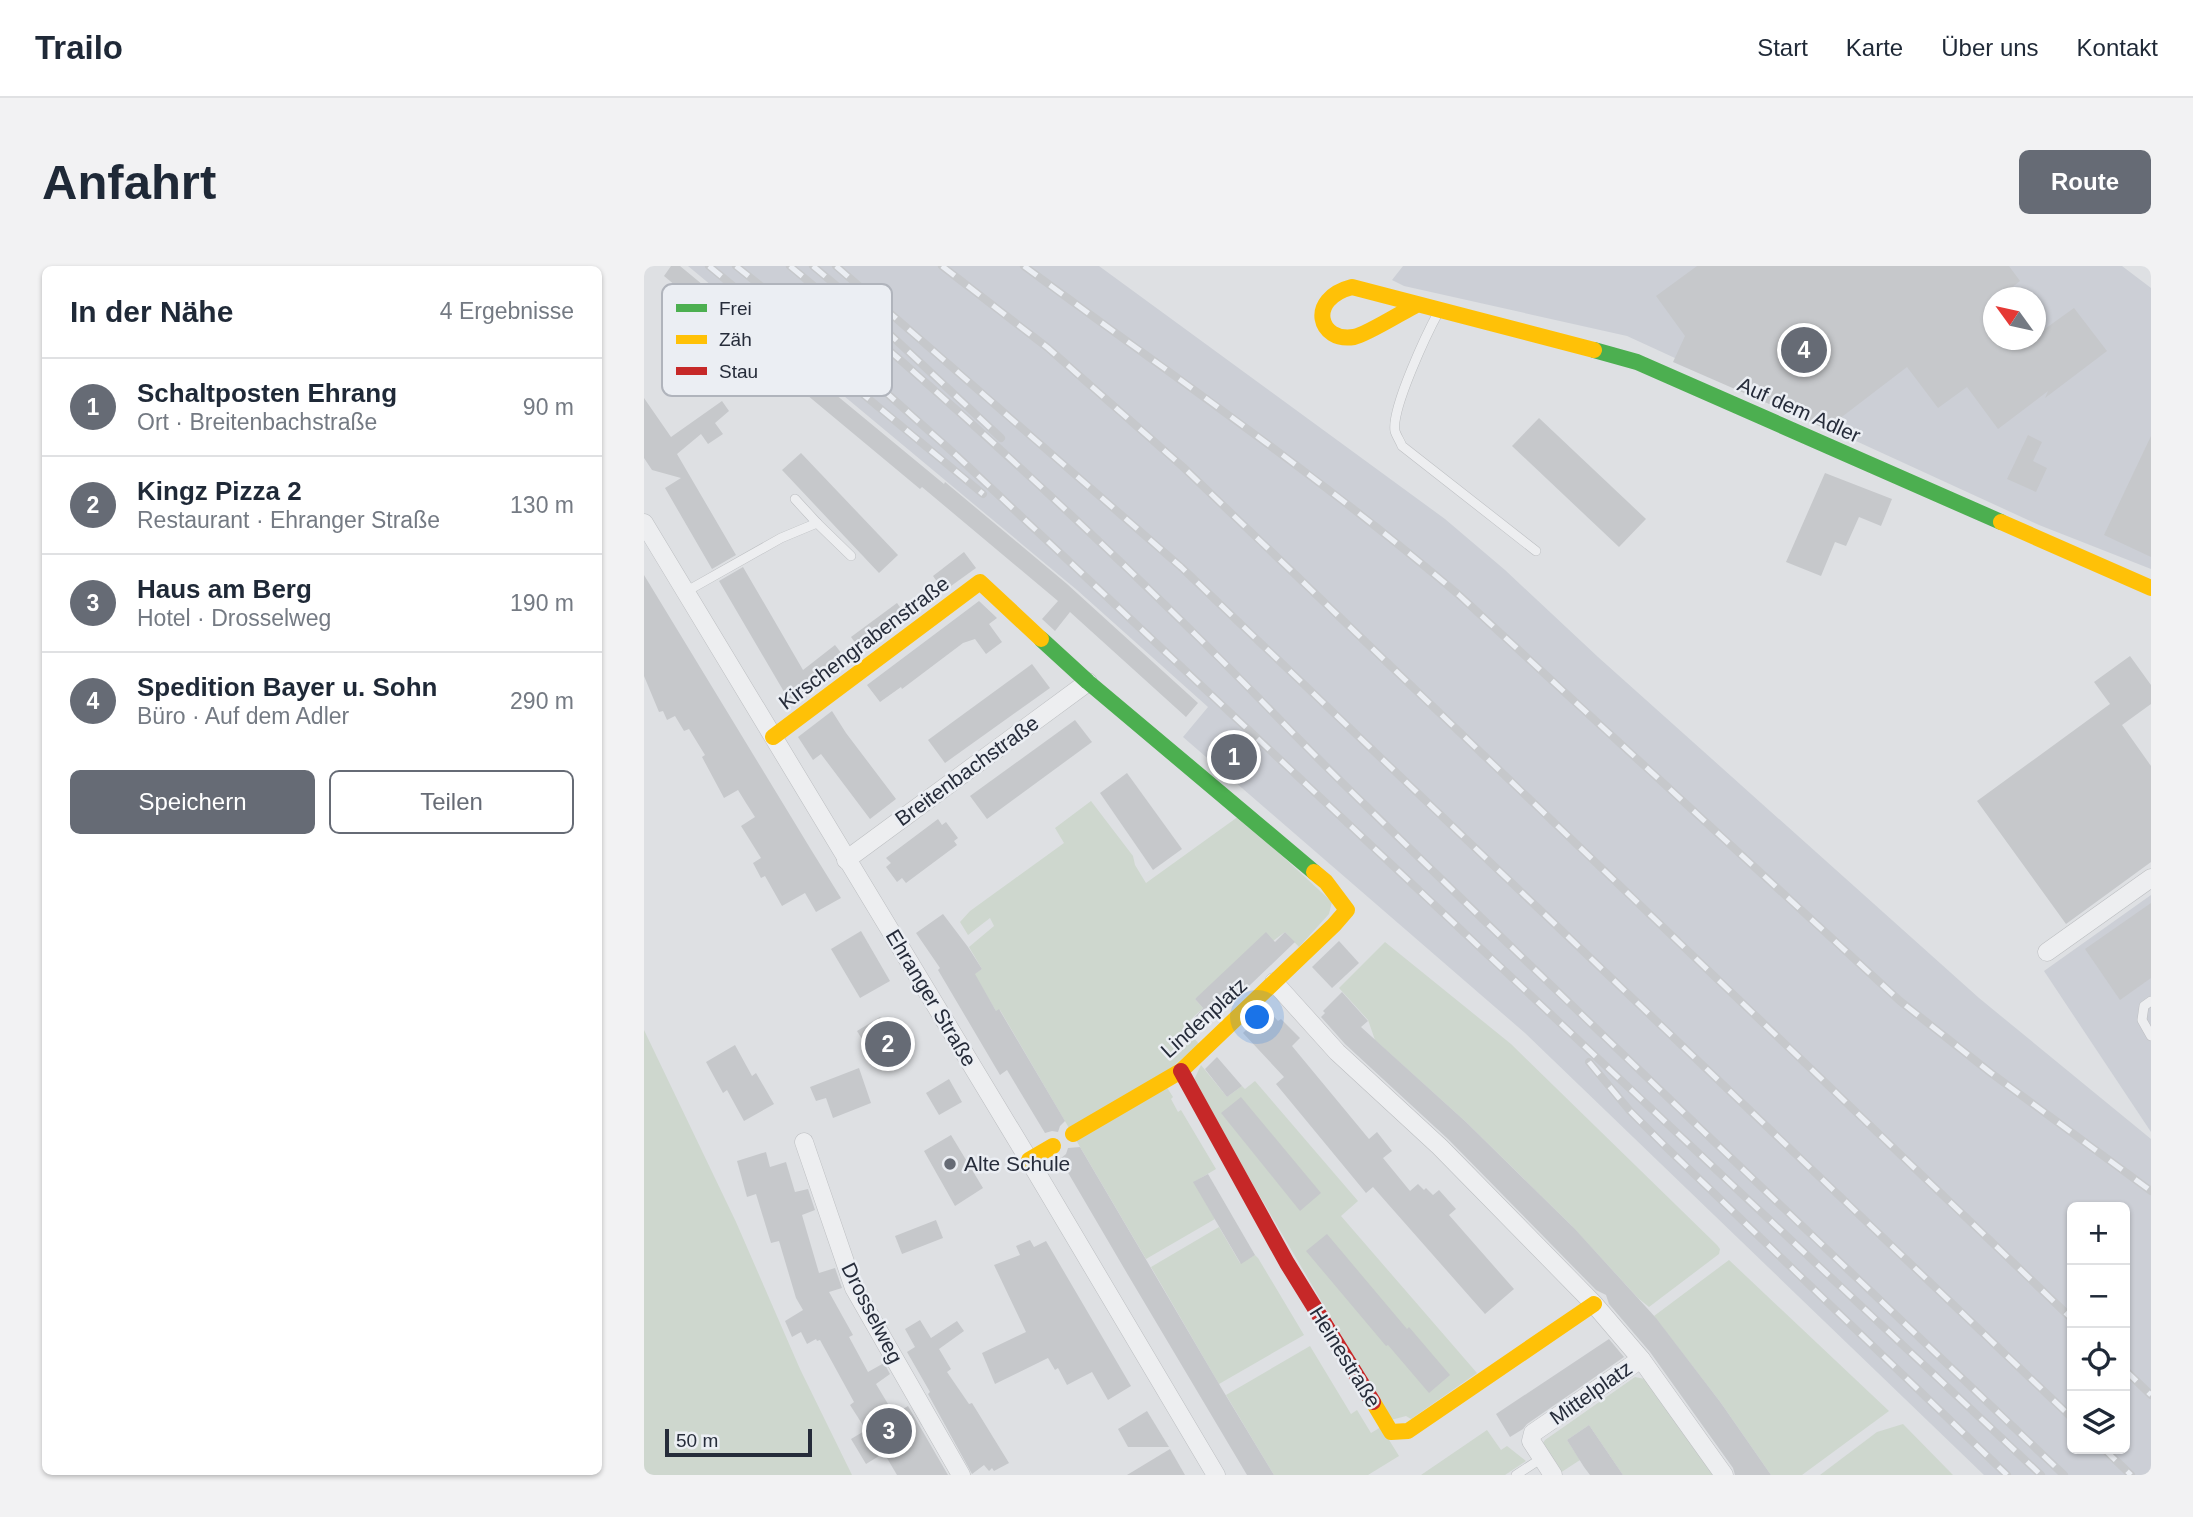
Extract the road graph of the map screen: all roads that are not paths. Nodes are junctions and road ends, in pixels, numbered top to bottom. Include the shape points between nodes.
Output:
1 (1418, 304) junction
2 (1439, 310) junction
3 (795, 499) dead end
4 (644, 523) edge
5 (817, 523) junction
6 (1536, 551) dead end
7 (851, 556) dead end
8 (2151, 588) edge
9 (687, 591) junction
10 (1088, 682) junction
11 (773, 737) junction
12 (846, 860) junction
13 (2151, 878) edge
14 (2047, 953) dead end
15 (1274, 982) junction
16 (2151, 1001) edge
17 (2151, 1036) edge
18 (1181, 1071) junction
19 (1073, 1134) dead end
20 (804, 1142) dead end
21 (1053, 1146) dead end
22 (1029, 1160) junction
23 (1594, 1304) junction
24 (1641, 1359) junction
25 (1542, 1458) junction
26 (961, 1475) edge
27 (1216, 1475) edge
28 (1516, 1475) edge
29 (1553, 1475) edge
30 (1724, 1475) edge

1 - 1 street, Auf dem Adler via 1343,288 1329,297 1321,317 1334,334 1354,337
1 - 2 street, Auf dem Adler
2 - 6 lane via 1421,344 1395,430 1402,446
2 - 8 street, Auf dem Adler via 1637,362
3 - 5 lane
4 - 9 street, Ehranger Straße
5 - 7 lane
5 - 9 lane
9 - 11 street, Ehranger Straße
10 - 11 street, Kirschengrabenstraße via 980,583
10 - 12 street, Breitenbachstraße
10 - 15 street, Lindenplatz via 1326,882 1347,910
11 - 12 street, Ehranger Straße
12 - 22 street, Ehranger Straße
13 - 14 street
15 - 18 street, Lindenplatz
15 - 23 street via 1337,1052 1440,1147
16 - 17 lane via 2144,1006 2142,1020
18 - 19 street, Lindenplatz
18 - 23 street, Heinestraße via 1287,1263 1391,1432 1408,1431
20 - 26 street, Drosselweg via 854,1288
21 - 22 street
22 - 27 street, Ehranger Straße
23 - 24 street
24 - 25 street, Mittelplatz via 1533,1433 1531,1441
24 - 30 street, Mittelplatz
25 - 28 lane
25 - 29 street, Mittelplatz

